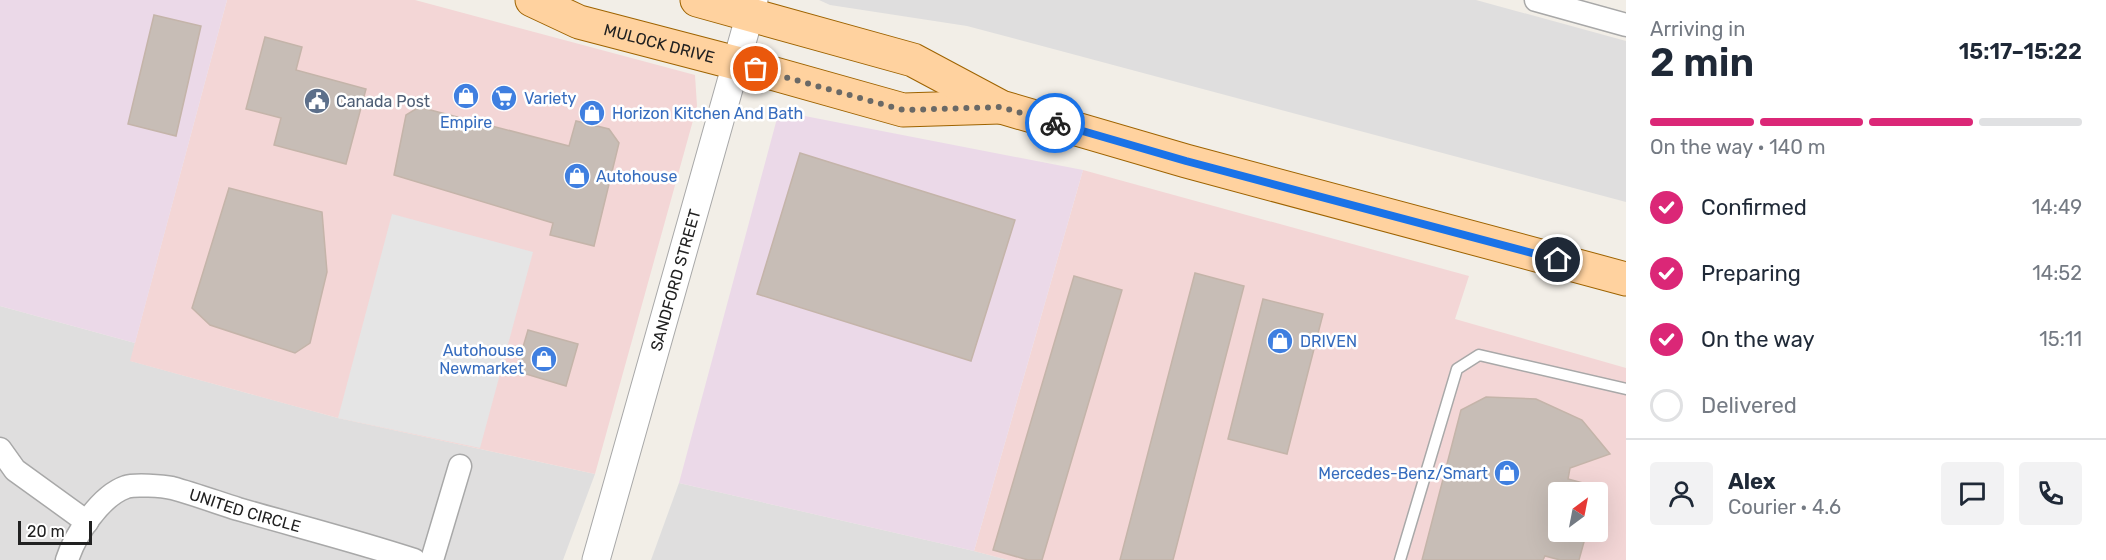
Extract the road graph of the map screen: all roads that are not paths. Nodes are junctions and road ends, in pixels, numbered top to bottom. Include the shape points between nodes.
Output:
1 (532, 0) edge
2 (697, 0) edge
3 (1536, 0) edge
4 (752, 8) edge
5 (1626, 25) edge
6 (736, 63) junction
7 (1001, 107) junction
8 (1626, 279) edge
9 (1626, 388) edge
10 (0, 449) edge
11 (460, 466) dead end
12 (87, 522) junction
13 (67, 560) edge
14 (414, 560) edge
15 (432, 560) edge
16 (597, 560) edge
17 (1400, 560) edge

1 - 6 main road, MULOCK DRIVE via 579,22
2 - 4 main road, MULOCK DRIVE
3 - 5 street
4 - 6 street, SANDFORD STREET
4 - 7 main road, MULOCK DRIVE via 913,60
6 - 7 main road, MULOCK DRIVE via 903,110
6 - 16 street, SANDFORD STREET
7 - 8 main road, MULOCK DRIVE
9 - 17 lane via 1479,355 1457,369
10 - 12 street via 15,470
11 - 15 street
12 - 13 street, UNITED CIRCLE
12 - 14 street, UNITED CIRCLE via 104,502 127,486 170,488

